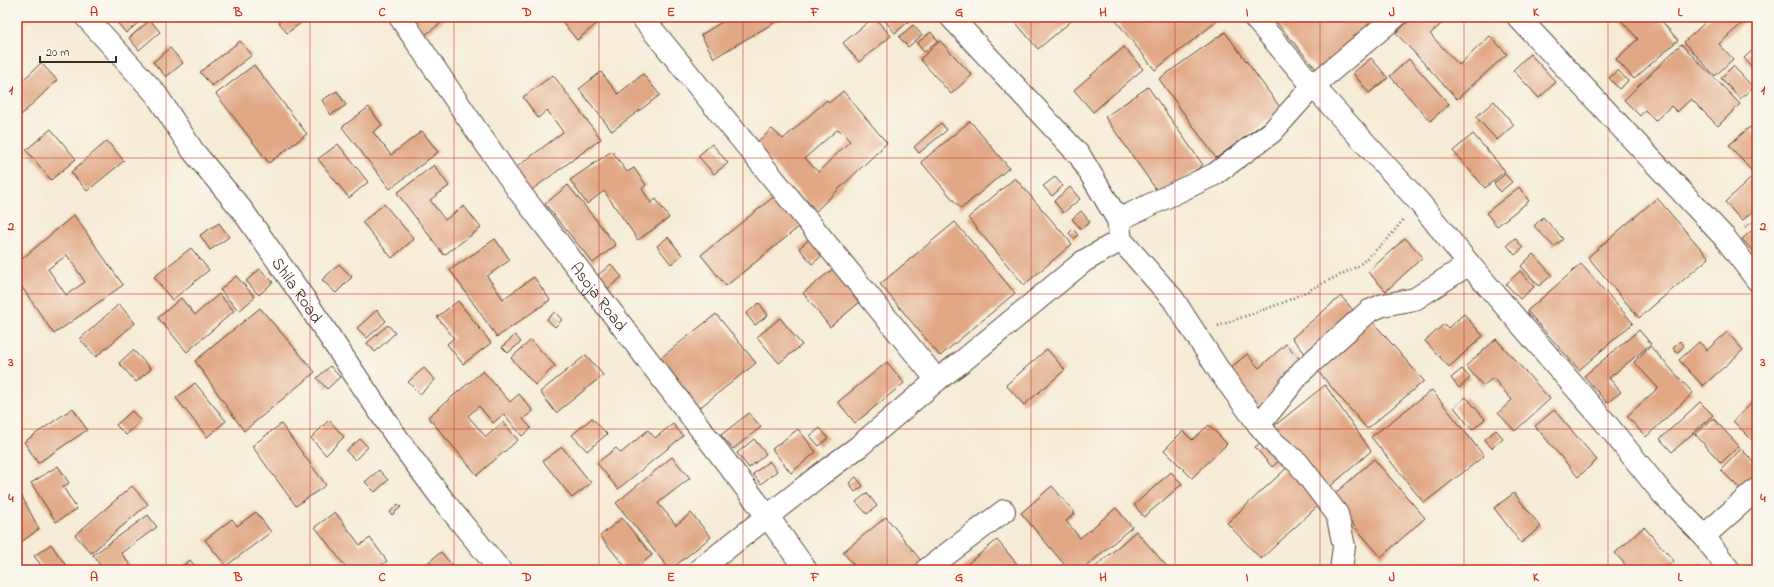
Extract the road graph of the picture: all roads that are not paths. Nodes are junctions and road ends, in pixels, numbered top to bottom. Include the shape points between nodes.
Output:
1 (86, 17) edge
2 (400, 17) edge
3 (642, 17) edge
4 (951, 17) edge
5 (1254, 17) edge
6 (1395, 17) edge
7 (1518, 17) edge
8 (1313, 86) junction
9 (1120, 230) junction
10 (1469, 264) junction
11 (1757, 280) edge
12 (937, 380) junction
13 (1258, 424) junction
14 (1757, 489) edge
15 (1004, 511) dead end
16 (768, 517) junction
17 (1704, 536) junction
18 (500, 570) edge
19 (699, 570) edge
20 (806, 570) edge
21 (926, 570) edge
22 (1341, 570) edge
23 (1730, 570) edge

1 - 18 street, Shila Road via 156,94 193,151 242,210 301,293 402,445
2 - 16 street, Asoja Road via 518,190
3 - 12 street
4 - 9 street via 1080,156
5 - 8 street
6 - 8 street
7 - 11 street via 1725,238
8 - 9 street via 1272,132 1215,174
8 - 10 street via 1419,202
9 - 12 street
9 - 13 street via 1173,298 1220,372
10 - 13 street via 1415,299 1383,305 1369,311 1302,371
10 - 17 street via 1604,421 1662,494
12 - 16 street via 858,447
13 - 22 street via 1274,443 1298,463 1338,514 1344,546
14 - 17 street
15 - 21 street
16 - 19 street
16 - 20 street, Asoja Road
17 - 23 street

